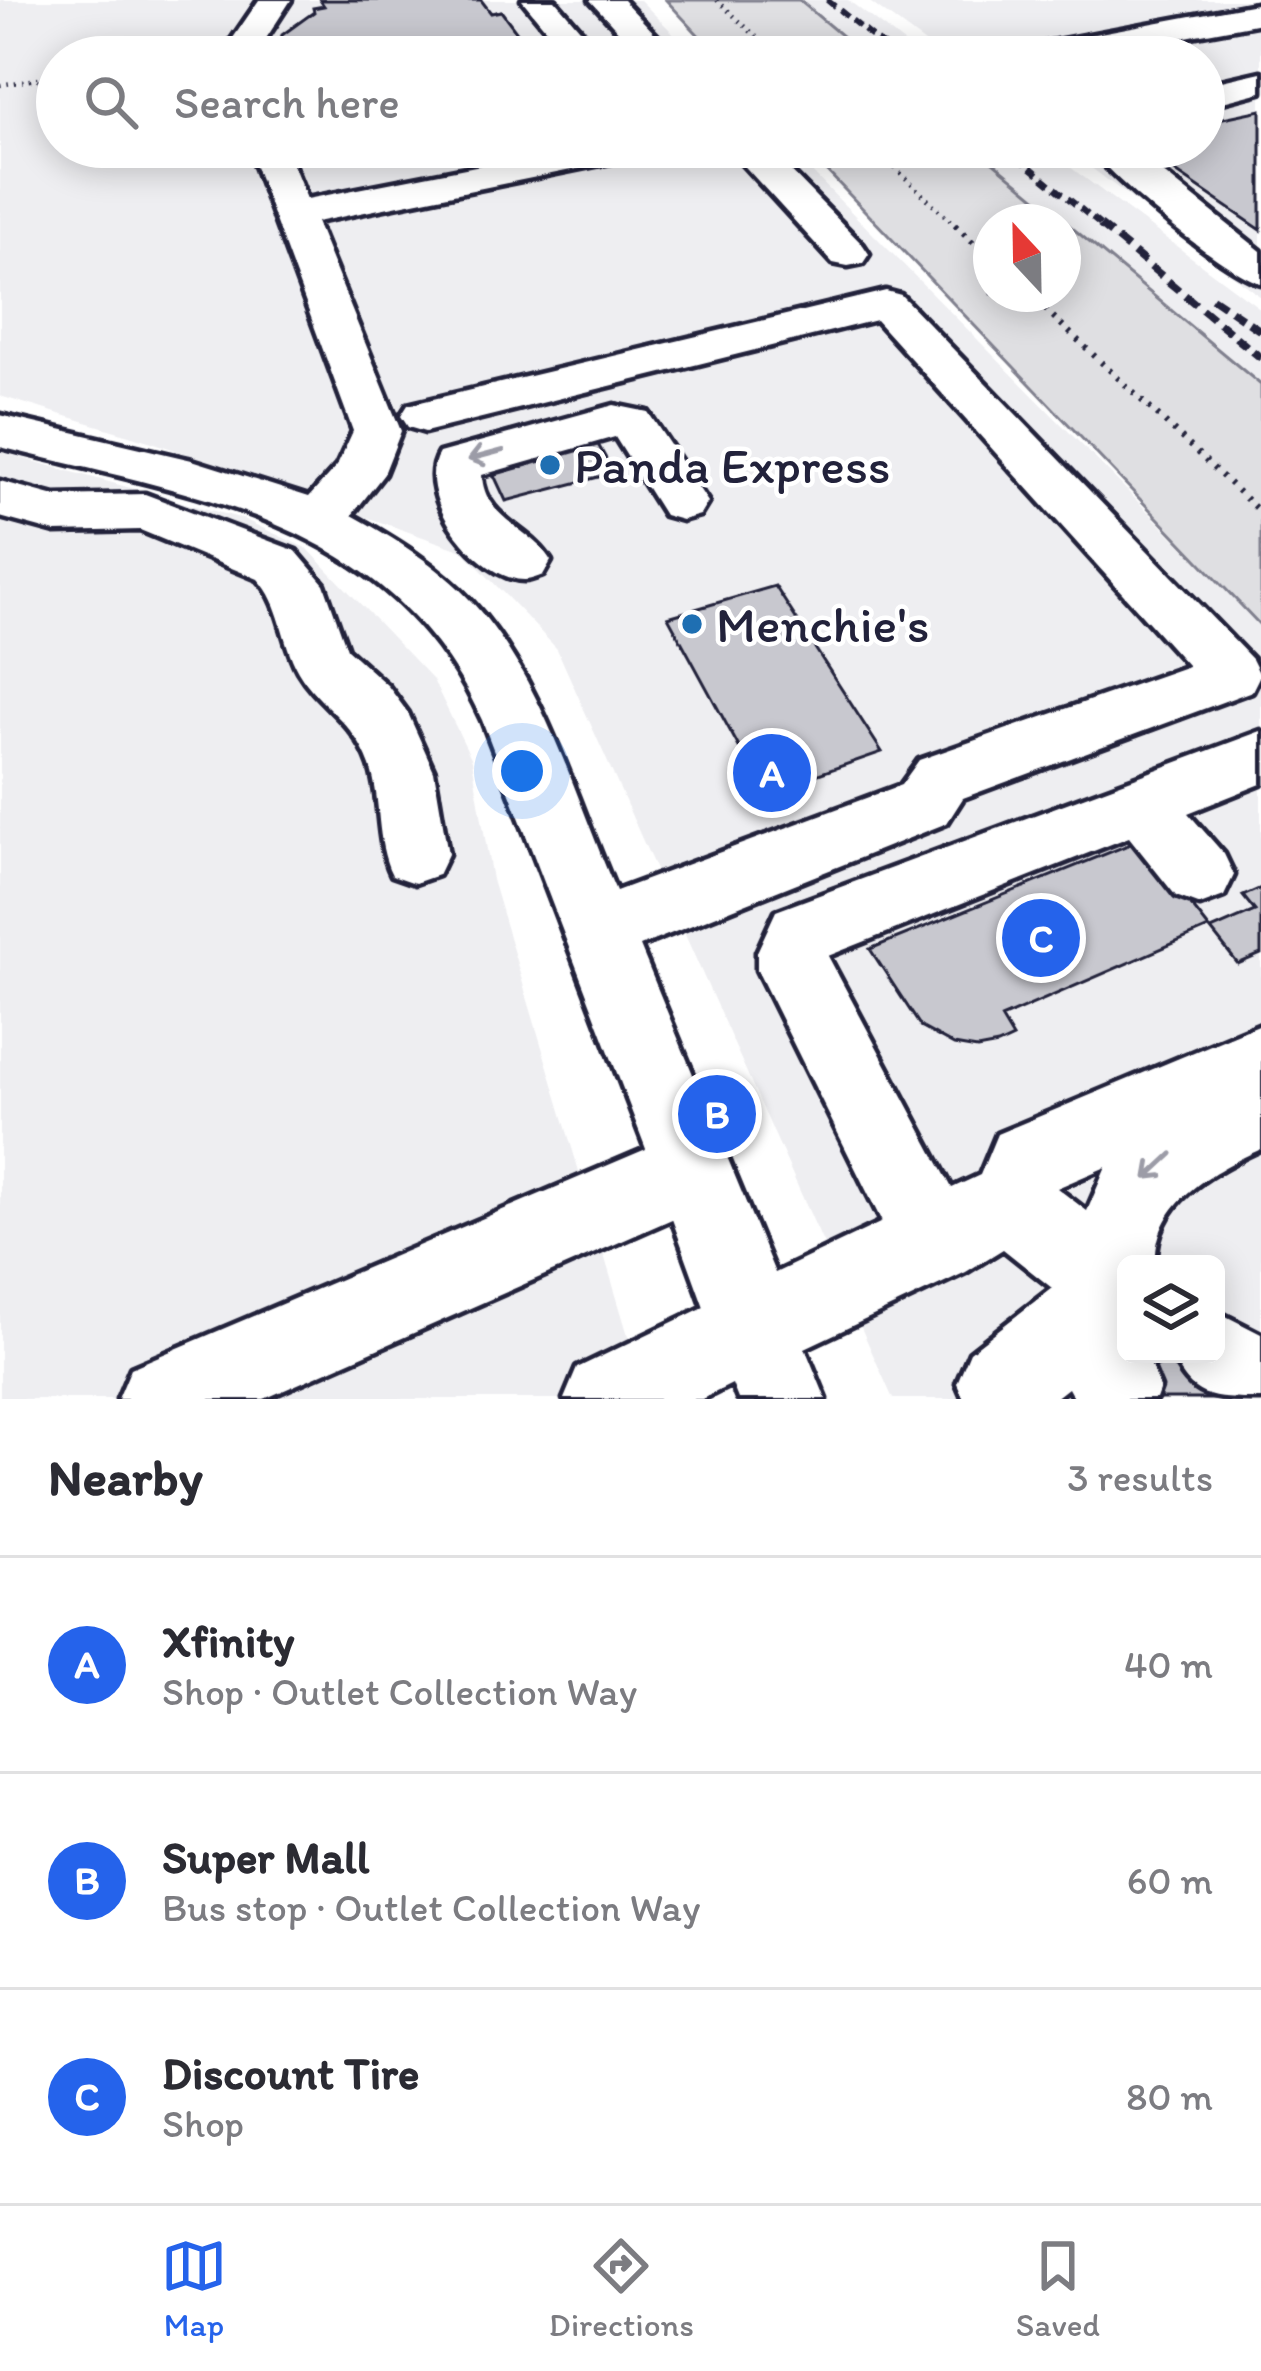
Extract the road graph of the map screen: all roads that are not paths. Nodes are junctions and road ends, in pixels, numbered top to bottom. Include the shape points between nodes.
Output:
1 (275, 0) edge
2 (538, 0) edge
3 (606, 0) edge
4 (1261, 13) edge
5 (251, 36) edge
6 (569, 36) edge
7 (640, 36) edge
8 (1138, 36) edge
9 (1261, 82) edge
10 (1225, 91) edge
11 (275, 168) edge
12 (525, 168) edge
13 (766, 168) edge
14 (1133, 168) edge
15 (294, 214) junction
16 (848, 254) dead end
17 (1261, 270) edge
18 (424, 416) dead end
19 (0, 431) edge
20 (82, 452) junction
21 (682, 502) dead end
22 (14, 503) edge
23 (318, 520) junction
24 (524, 561) dead end
25 (1261, 757) edge
26 (1140, 803) junction
27 (415, 854) dead end
28 (1200, 875) dead end
29 (599, 930) junction
30 (1261, 1061) edge
31 (1261, 1109) edge
32 (693, 1169) junction
33 (1010, 1203) junction
34 (937, 1243) junction
35 (1107, 1322) edge
36 (1225, 1361) edge
37 (769, 1365) edge
38 (1261, 1386) edge
39 (162, 1399) edge
40 (608, 1399) edge
41 (1009, 1399) edge

1 - 5 street
2 - 6 street
3 - 7 street
4 - 8 street
9 - 10 street
11 - 15 street
12 - 15 street
13 - 16 street
14 - 17 street
15 - 23 street via 377,431 359,474
18 - 29 street via 886,304 1231,675 941,779 924,804
19 - 20 street
20 - 22 street
20 - 23 street
21 -> 24 street via 631,423 457,465 467,515
22 - 27 street via 55,514 145,512 277,565 296,584 322,661 386,731 403,771
23 - 29 street via 418,584 469,639
25 - 26 street
26 - 28 street
26 - 34 street via 801,934 792,952 793,970
29 - 32 street
30 - 33 street via 1025,1162
31 -> 35 street via 1174,1152 1145,1178 1133,1197
32 - 37 street
32 - 39 street
33 - 34 street
33 - 35 street
34 - 37 street
35 - 41 street via 1001,1383
36 - 38 street
37 - 40 street

